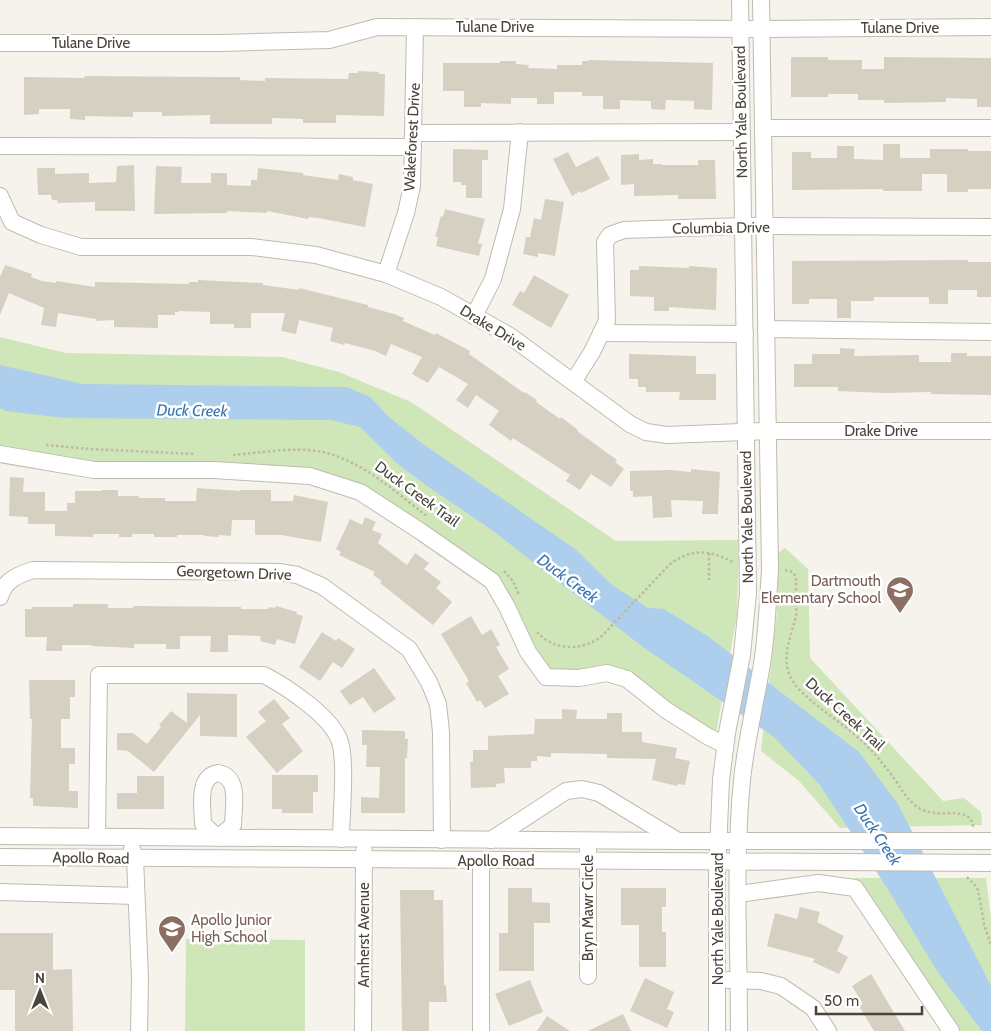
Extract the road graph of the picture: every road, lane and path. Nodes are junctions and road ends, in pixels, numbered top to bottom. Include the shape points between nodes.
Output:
1 (740, 0) edge
2 (761, 0) edge
3 (415, 27) junction
4 (991, 27) edge
5 (740, 29) junction
6 (762, 29) junction
7 (0, 43) edge
8 (763, 128) junction
9 (991, 128) edge
10 (520, 132) junction
11 (742, 132) junction
12 (413, 140) junction
13 (0, 146) edge
14 (0, 196) edge
15 (743, 226) junction
16 (765, 227) junction
17 (991, 227) edge
18 (386, 274) junction
19 (474, 316) junction
20 (766, 329) junction
21 (991, 332) edge
22 (601, 333) junction
23 (745, 334) junction
24 (573, 382) junction
25 (767, 430) junction
26 (746, 431) junction
27 (991, 431) edge
28 (45, 445) dead end
29 (0, 454) edge
30 (203, 454) dead end
31 (226, 455) dead end
32 (429, 517) dead end
33 (709, 553) junction
34 (734, 562) dead end
35 (781, 570) dead end
36 (504, 571) dead end
37 (709, 580) dead end
38 (0, 597) edge
39 (520, 597) dead end
40 (534, 628) dead end
41 (726, 739) junction
42 (974, 831) dead end
43 (0, 836) edge
44 (97, 837) junction
45 (117, 837) junction
46 (218, 838) junction
47 (340, 839) junction
48 (364, 840) junction
49 (442, 840) junction
50 (491, 840) junction
51 (739, 840) junction
52 (588, 841) junction
53 (678, 841) junction
54 (718, 841) junction
55 (991, 841) edge
56 (0, 857) edge
57 (135, 858) junction
58 (219, 859) junction
59 (364, 860) junction
60 (481, 861) junction
61 (588, 861) junction
62 (718, 861) junction
63 (738, 861) junction
64 (991, 863) edge
65 (965, 872) dead end
66 (0, 892) edge
67 (739, 894) junction
68 (136, 896) junction
69 (991, 945) edge
70 (588, 976) dead end
71 (718, 980) junction
72 (739, 980) junction
73 (139, 1031) edge
74 (363, 1031) edge
75 (481, 1031) edge
76 (718, 1031) edge
77 (739, 1031) edge
78 (828, 1031) edge
79 (951, 1031) edge

1 - 5 street, North Yale Boulevard
2 - 6 street, North Yale Boulevard
3 - 5 street, Tulane Drive
3 - 7 street, Tulane Drive via 377,27 329,40
3 - 12 street, Wakeforest Drive
4 - 6 street, Tulane Drive
5 - 6 street, Tulane Drive
5 - 11 street, North Yale Boulevard
6 - 8 street, North Yale Boulevard
8 - 9 street
8 - 16 street, North Yale Boulevard
10 - 11 street
10 - 12 street
10 - 19 street via 510,218 493,279
11 - 15 street, North Yale Boulevard
12 - 13 street
12 - 18 street, Wakeforest Drive via 412,186
14 - 18 street, Drake Drive via 12,222 81,247 252,247 316,255
15 - 16 street, Columbia Drive
15 - 22 street, Columbia Drive via 624,230 610,235 605,242 607,321
15 - 23 street, North Yale Boulevard
16 - 17 street, Columbia Drive
16 - 20 street, North Yale Boulevard
18 - 19 street, Drake Drive via 441,297
19 - 24 street, Drake Drive via 510,336
20 - 21 street
20 - 25 street, North Yale Boulevard
22 - 23 street
22 - 24 street, Columbia Drive
23 - 26 street, North Yale Boulevard
24 - 26 street, Drake Drive via 646,432 667,435
25 - 26 street, Drake Drive
25 - 27 street, Drake Drive
25 - 51 street, North Yale Boulevard via 768,610 742,782
26 - 41 street, North Yale Boulevard via 748,593 742,655
28 - 30 path
29 - 41 street via 94,470 214,470 310,476 360,492 492,581 528,652 546,677 579,678 607,673 627,680 707,736
31 - 32 path, Duck Creek Trail via 304,450 329,454 366,471
33 - 34 path
33 - 37 path
33 - 40 path via 680,557 670,564 593,642 582,647 570,648 552,643
35 - 42 path, Duck Creek Trail via 793,572 796,578 796,616 785,657 797,687 867,745 912,803 928,812 968,816
36 - 39 path
38 - 49 street, Georgetown Drive via 2,588 17,575 32,570 280,572 297,575 322,586 410,649 429,682 438,704 441,732
41 - 54 street, North Yale Boulevard
43 - 44 street, Apollo Road
44 - 45 street, Apollo Road
44 - 47 street via 99,675 264,676 281,684 307,704 332,726 340,741
45 - 46 street, Apollo Road
45 - 57 street via 132,848
46 - 47 street, Apollo Road
46 - 58 street
47 - 48 street, Apollo Road
48 - 49 street, Apollo Road
48 - 59 street, Amherst Avenue
49 - 50 street, Apollo Road
50 - 52 street, Apollo Road
50 - 53 street, Apollo Road via 566,791 582,790 599,793
51 - 54 street, Apollo Road
51 - 55 street, Apollo Road
51 - 63 street, North Yale Boulevard
52 - 53 street, Apollo Road
52 - 61 street, Bryn Mawr Circle
53 - 54 street, Apollo Road
54 - 62 street, North Yale Boulevard
56 - 57 street, Apollo Road
57 - 58 street, Apollo Road
57 - 68 street
58 - 59 street, Apollo Road
59 - 60 street, Apollo Road
59 - 74 street, Amherst Avenue
60 - 61 street, Apollo Road
60 - 75 street
61 - 62 street, Apollo Road
61 - 70 street, Bryn Mawr Circle
62 - 63 street, Apollo Road
62 - 71 street, North Yale Boulevard
63 - 64 street, Apollo Road
63 - 67 street, North Yale Boulevard
65 - 69 path via 978,890
66 - 68 street
67 - 72 street, North Yale Boulevard
67 - 79 street via 818,883 855,888
68 - 73 street
71 - 72 street
71 - 76 street, North Yale Boulevard
72 - 77 street, North Yale Boulevard
72 - 78 street via 781,986 813,1008

